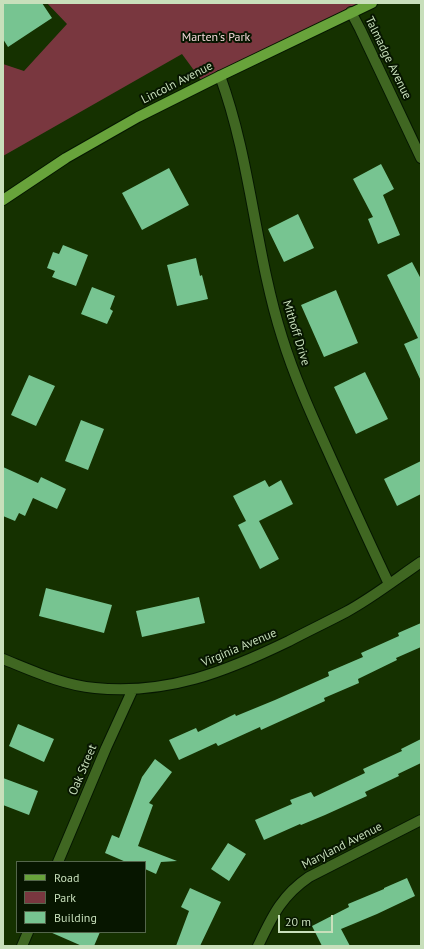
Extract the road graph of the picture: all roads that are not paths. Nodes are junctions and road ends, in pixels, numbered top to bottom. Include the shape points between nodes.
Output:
1 (372, 3) edge
2 (351, 12) junction
3 (220, 76) junction
4 (421, 158) edge
5 (3, 200) edge
6 (421, 562) edge
7 (389, 584) junction
8 (3, 659) edge
9 (133, 689) junction
10 (421, 820) edge
11 (58, 861) edge
12 (28, 933) edge
13 (22, 946) edge
14 (258, 946) edge

1 - 2 main road, Lincoln Avenue
2 - 3 main road, Lincoln Avenue
2 - 4 street, Talmadge Avenue
3 - 5 main road, Lincoln Avenue via 138,117 66,158
3 - 7 street, Mithoff Drive via 242,151 268,284 282,336 313,419
6 - 7 street, Virginia Avenue
7 - 9 street, Virginia Avenue via 346,612 250,660 200,678
8 - 9 street, Virginia Avenue via 67,683 94,688
9 - 11 street, Oak Street
10 - 14 street, Maryland Avenue via 298,885 280,904
12 - 13 street

